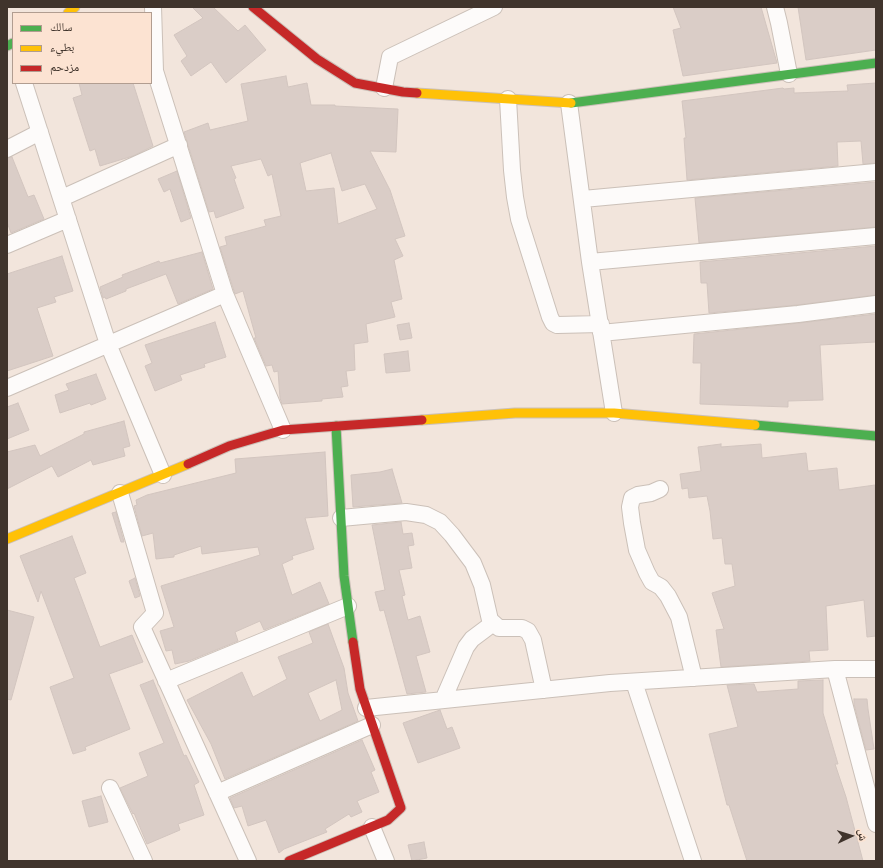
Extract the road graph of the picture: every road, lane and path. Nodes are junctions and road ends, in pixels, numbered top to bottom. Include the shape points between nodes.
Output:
1 (153, 7) edge
2 (253, 7) edge
3 (494, 7) edge
4 (775, 7) edge
5 (876, 62) edge
6 (789, 74) junction
7 (24, 84) edge
8 (384, 88) junction
9 (508, 99) junction
10 (569, 103) junction
11 (40, 132) junction
12 (179, 145) junction
13 (7, 149) edge
14 (876, 172) edge
15 (62, 198) junction
16 (583, 199) junction
17 (68, 219) junction
18 (876, 236) edge
19 (7, 245) edge
20 (590, 262) junction
21 (225, 294) junction
22 (876, 304) edge
23 (601, 328) junction
24 (108, 344) junction
25 (7, 388) edge
26 (614, 413) junction
27 (336, 426) junction
28 (283, 430) junction
29 (876, 436) edge
30 (163, 475) junction
31 (660, 489) dead end
32 (120, 493) junction
33 (341, 518) junction
34 (7, 539) edge
35 (348, 606) junction
36 (492, 624) junction
37 (835, 669) junction
38 (876, 669) edge
39 (694, 678) junction
40 (166, 682) junction
41 (634, 682) junction
42 (544, 690) junction
43 (443, 700) junction
44 (366, 708) junction
45 (372, 725) junction
46 (110, 788) dead end
47 (217, 793) junction
48 (875, 815) edge
49 (372, 827) junction
50 (144, 861) edge
51 (248, 861) edge
52 (290, 861) edge
53 (386, 861) edge
54 (693, 861) edge

1 - 12 street via 155,71
2 - 8 street via 317,59 355,83
3 - 8 street via 390,57
4 - 6 street
5 - 6 street
6 - 10 street
7 - 11 street
8 - 9 street via 403,92
9 - 10 street
9 - 23 street via 512,170 519,219 550,317 553,323 558,325
10 - 16 street
11 - 13 street
11 - 15 street
12 - 15 street
12 - 21 street
14 - 16 street
15 - 17 street
16 - 20 street
17 - 19 street
17 - 24 street
18 - 20 street
20 - 23 street
21 - 24 street
21 - 28 street
22 - 23 street via 798,314
23 - 26 street
24 - 25 street
24 - 30 street
26 - 27 street via 515,414
26 - 29 street
27 - 28 street
27 - 33 street
28 - 30 street via 229,446
30 - 32 street
31 - 39 street via 632,498 632,523 637,550 647,573 652,582 661,587 668,596 679,617
32 - 34 street
32 - 40 street via 155,614 142,627
33 - 35 street
33 - 36 street via 406,512 426,515 440,522 473,563 482,585 486,610
35 - 40 street
35 - 44 street via 360,689
36 - 42 street via 499,628 522,628 528,631 533,640
36 - 43 street via 472,639 466,647
37 - 38 street
37 - 39 street
37 - 48 street
39 - 41 street
40 - 47 street
41 - 42 street
41 - 54 street
42 - 43 street
43 - 44 street
44 - 45 street
45 - 47 street
45 - 49 street via 401,808 388,820
46 - 50 street
47 - 51 street
49 - 52 street
49 - 53 street

